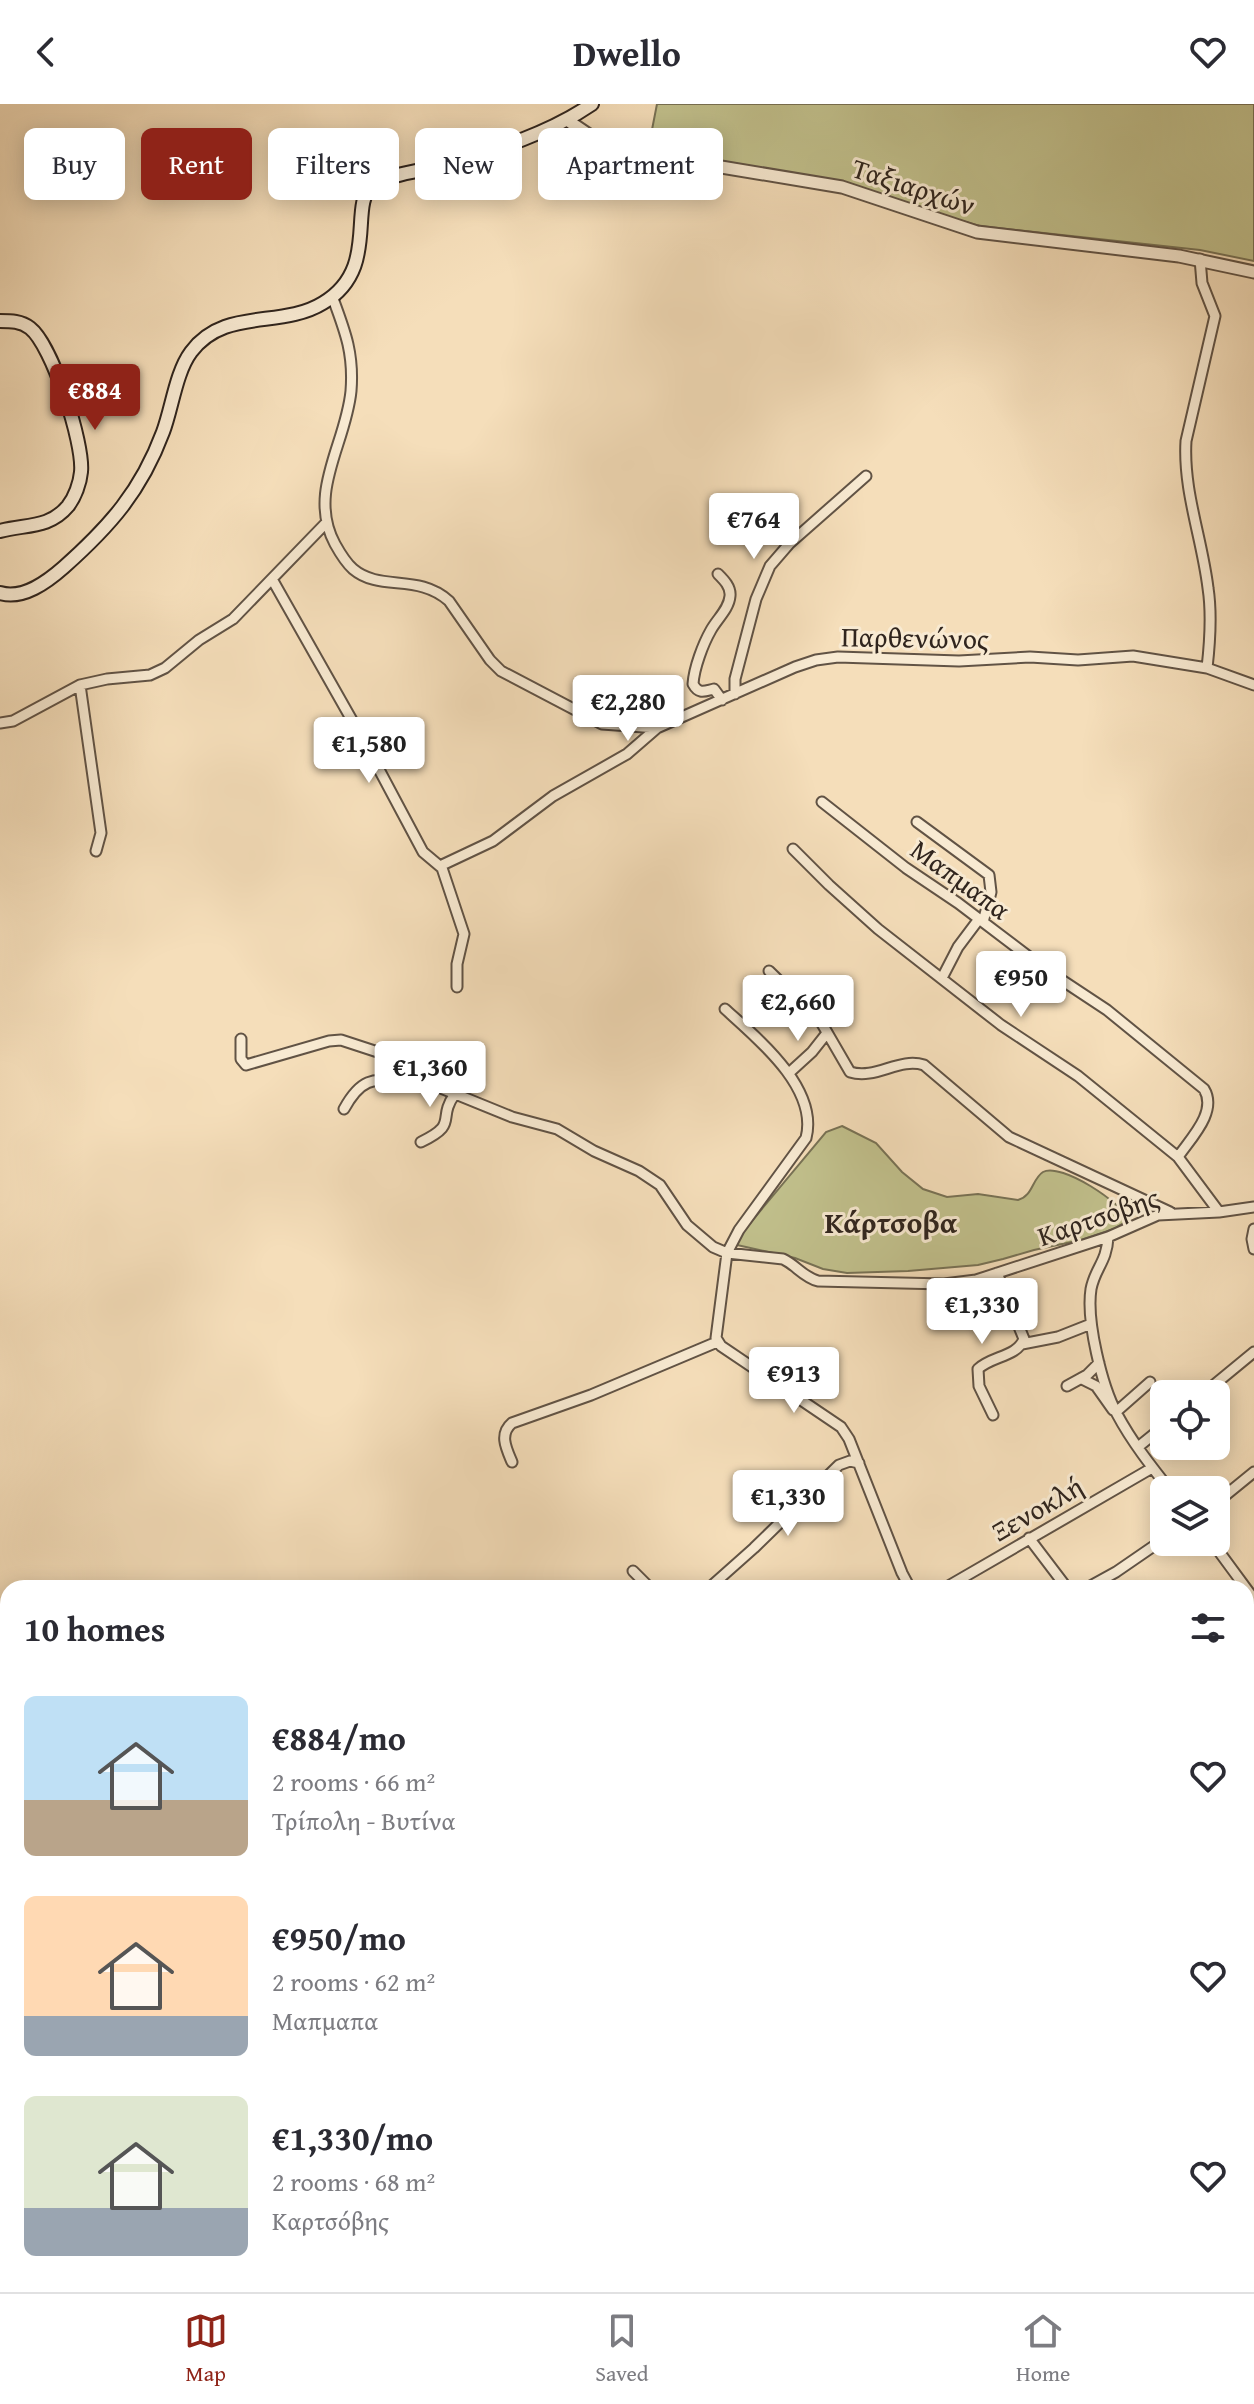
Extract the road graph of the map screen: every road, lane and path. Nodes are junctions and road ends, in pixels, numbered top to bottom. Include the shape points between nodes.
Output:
1 (592, 104) edge
2 (567, 120) junction
3 (1200, 259) junction
4 (1254, 272) edge
5 (332, 296) junction
6 (0, 321) edge
7 (866, 476) dead end
8 (326, 523) junction
9 (0, 531) edge
10 (718, 574) dead end
11 (272, 579) junction
12 (0, 593) edge
13 (1207, 668) junction
14 (80, 685) junction
15 (1254, 685) edge
16 (735, 694) junction
17 (722, 700) junction
18 (0, 723) edge
19 (657, 728) junction
20 (822, 802) dead end
21 (917, 822) dead end
22 (793, 849) dead end
23 (96, 851) dead end
24 (440, 866) junction
25 (981, 920) junction
26 (769, 971) dead end
27 (942, 978) junction
28 (457, 987) dead end
29 (725, 1009) dead end
30 (827, 1033) junction
31 (241, 1039) dead end
32 (789, 1073) junction
33 (426, 1082) junction
34 (455, 1094) junction
35 (344, 1109) dead end
36 (421, 1142) dead end
37 (1178, 1157) junction
38 (1254, 1207) edge
39 (1170, 1212) junction
40 (1219, 1212) junction
41 (1254, 1229) edge
42 (1108, 1237) junction
43 (1254, 1249) edge
44 (727, 1253) junction
45 (997, 1273) junction
46 (1091, 1324) junction
47 (717, 1342) junction
48 (1022, 1344) junction
49 (1254, 1352) edge
50 (1099, 1363) junction
51 (1082, 1379) junction
52 (1220, 1380) edge
53 (1150, 1382) dead end
54 (1067, 1386) dead end
55 (1116, 1412) junction
56 (993, 1415) dead end
57 (1150, 1437) edge
58 (1138, 1447) junction
59 (512, 1462) dead end
60 (859, 1463) junction
61 (1152, 1468) junction
62 (1254, 1472) edge
63 (1159, 1476) edge
64 (1230, 1492) edge
65 (1029, 1538) junction
66 (1150, 1549) edge
67 (1222, 1556) edge
68 (633, 1571) dead end
69 (642, 1580) edge
70 (718, 1580) edge
71 (904, 1580) edge
72 (958, 1580) edge
73 (1061, 1580) edge
74 (1102, 1580) edge
75 (1240, 1580) edge
76 (1254, 1659) edge
77 (1254, 1744) edge

1 - 2 main road
2 - 3 street, Ταξιαρχών via 619,150 842,187 967,230
2 - 5 main road via 458,161 374,184 364,202 355,267
3 - 4 street, Ταξιαρχών
3 - 13 street via 1202,283 1215,316 1185,459 1209,589
5 - 8 street, Παρθενώνος via 350,345 352,368 348,412 324,494
5 - 12 main road via 313,308 230,324 207,335 187,358 148,466 113,521 41,583 20,594
6 - 9 main road via 27,326 40,339 75,427 81,462 73,498 62,511 43,524
7 - 16 street via 770,566 756,599
8 - 11 street
8 - 19 street, Παρθενώνος via 347,563 362,576 424,586 449,601 490,660 512,679 594,721
10 - 17 street via 730,596 710,631 693,684 705,693 714,689
11 - 14 street via 233,619 157,673
11 - 24 street via 423,852
13 - 15 street, Παρθενώνος
13 - 16 street, Παρθενώνος via 1133,656 967,661 838,657 803,664
14 - 18 street
14 - 23 street via 101,833
16 - 17 street, Παρθενώνος
17 - 19 street, Παρθενώνος
19 - 24 street via 627,754 553,796 493,841
20 - 25 street, Μαπμαπα
21 - 25 street via 989,875 991,892
22 - 27 street via 870,922
24 - 28 street via 464,934
25 - 27 street via 958,947
25 - 37 street, Μαπμαπα via 1107,1010 1204,1089 1207,1112
26 - 30 street
27 - 37 street via 1078,1076
29 - 32 street
30 - 32 street
30 - 39 street via 850,1072 924,1065 1009,1137
31 - 33 street via 246,1065 341,1040 396,1058
32 - 44 street via 803,1102 806,1138
33 - 34 street
33 - 35 street via 367,1081
34 - 36 street via 444,1128
34 - 44 street via 557,1129 639,1171 660,1185 687,1225
37 - 40 street
38 - 40 street, Καρτσόβης
39 - 40 street, Καρτσόβης
39 - 42 street, Καρτσόβης
41 - 43 street
42 - 45 street, Καρτσόβης
42 - 46 street via 1106,1259 1092,1288
44 - 45 street, Καρτσόβης via 783,1259 802,1275 828,1282 944,1284
44 - 47 street
45 - 48 street via 1022,1331
46 - 48 street
46 - 50 street
47 - 59 street via 512,1423 504,1436
47 - 60 street via 841,1427
48 - 56 street via 978,1369 979,1386
49 - 52 street
50 - 51 street
50 - 55 street
51 - 54 street
51 - 55 street via 1096,1386
53 - 55 street
55 - 58 street
57 - 58 street
58 - 61 street
60 - 70 street via 839,1465
60 - 71 street
61 - 63 street
61 - 65 street, Ξενοκλή
62 - 64 street
65 - 72 street, Ξενοκλή
65 - 73 street
66 - 74 street
67 - 75 street
68 - 69 street
76 - 77 street

